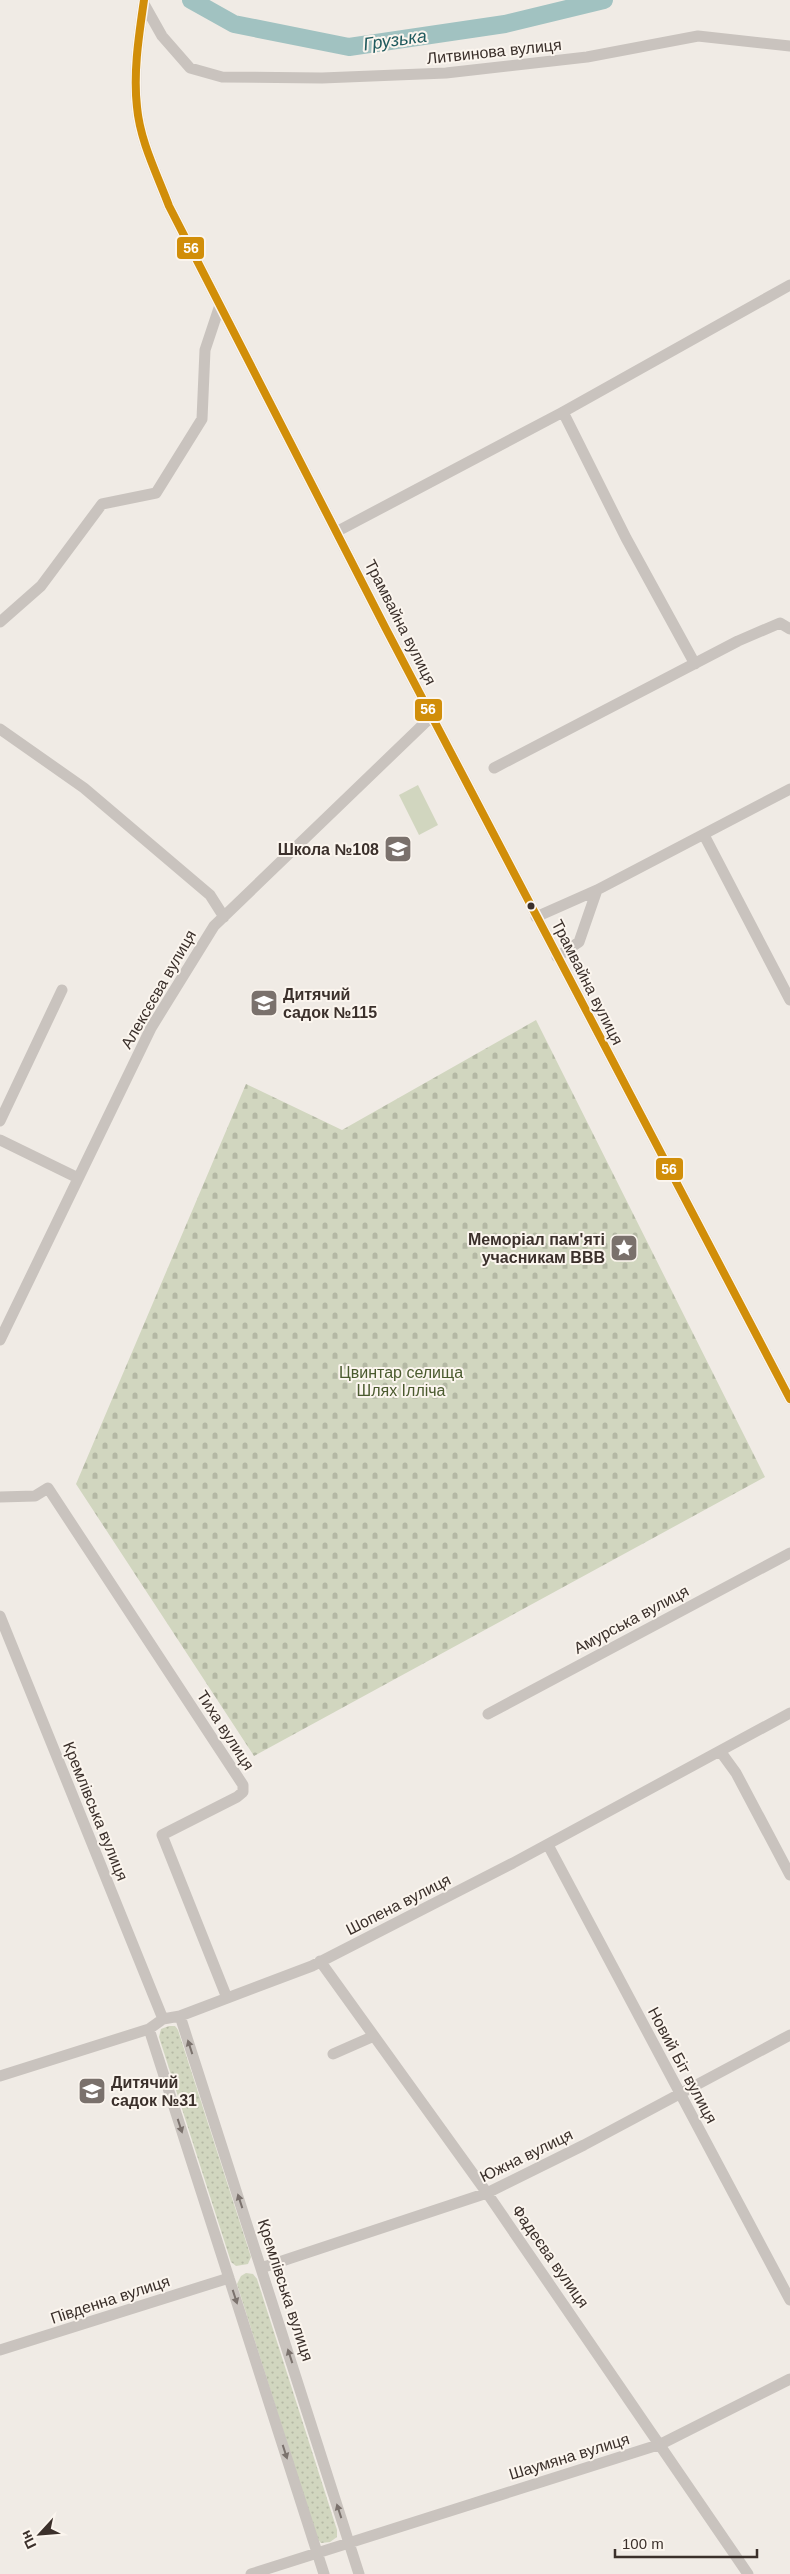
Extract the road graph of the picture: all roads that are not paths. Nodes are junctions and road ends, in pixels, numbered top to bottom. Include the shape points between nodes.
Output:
1 (144, 2) edge
2 (790, 46) edge
3 (790, 284) edge
4 (220, 305) junction
5 (563, 412) junction
6 (336, 532) junction
7 (0, 622) edge
8 (790, 629) edge
9 (695, 664) junction
10 (432, 716) junction
11 (0, 729) edge
12 (494, 768) dead end
13 (790, 789) edge
14 (704, 835) junction
15 (597, 890) junction
16 (224, 917) junction
17 (536, 917) junction
18 (557, 957) junction
19 (62, 990) dead end
20 (790, 1000) edge
21 (0, 1121) edge
22 (0, 1140) edge
23 (78, 1178) junction
24 (0, 1340) edge
25 (790, 1399) edge
26 (0, 1497) edge
27 (790, 1553) edge
28 (0, 1616) edge
29 (790, 1712) edge
30 (488, 1714) dead end
31 (720, 1751) junction
32 (548, 1845) junction
33 (790, 1875) edge
34 (320, 1961) junction
35 (227, 1998) junction
36 (180, 2016) junction
37 (163, 2019) junction
38 (149, 2029) junction
39 (790, 2035) edge
40 (374, 2036) junction
41 (333, 2054) dead end
42 (0, 2076) edge
43 (679, 2094) junction
44 (487, 2193) junction
45 (261, 2268) junction
46 (229, 2278) junction
47 (790, 2300) edge
48 (0, 2350) edge
49 (790, 2379) edge
50 (661, 2444) junction
51 (350, 2542) junction
52 (317, 2553) junction
53 (251, 2574) edge
54 (324, 2574) edge
55 (359, 2574) edge
56 (748, 2574) edge

1 - 2 street, Литвинова вулиця via 162,36 190,68 222,77 322,78 446,73 587,58 698,36
1 - 4 street, Трамвайна вулиця via 136,62 137,108 145,143 169,206
3 - 5 street
4 - 6 street, Трамвайна вулиця
4 - 7 street via 205,350 202,419 156,493 102,504 41,586
5 - 6 street
5 - 9 street via 626,538
6 - 10 street, Трамвайна вулиця
8 - 9 street via 780,624 738,641
9 - 12 street
10 - 16 street, Алексєєва вулиця
10 - 17 street, Трамвайна вулиця
11 - 16 street via 84,788 210,895
13 - 14 street
14 - 15 street
14 - 20 street
15 - 17 street
15 - 18 street via 580,942
16 - 23 street, Алексєєва вулиця via 214,926 151,1028
17 - 18 street, Трамвайна вулиця
18 - 25 street, Трамвайна вулиця
19 - 21 street
22 - 23 street
23 - 24 street, Алексєєва вулиця
26 - 35 street, Тиха вулиця via 35,1496 48,1488 243,1785 243,1792 238,1797 162,1835
27 - 30 street, Амурська вулиця
28 - 37 street, Кремлівська вулиця
29 - 31 street, Шопена вулиця
31 - 32 street, Шопена вулиця
31 - 33 street via 736,1773
32 - 34 street, Шопена вулиця
32 - 43 street, Новий Біт вулиця
34 - 35 street, Шопена вулиця
34 - 40 street, Фадеєва вулиця
35 - 36 street, Шопена вулиця
36 - 37 street, Шопена вулиця
45 -> 36 street, Кремлівська вулиця
37 - 38 street, Шопена вулиця
38 - 42 street, Шопена вулиця
38 -> 46 street
39 - 43 street, Южна вулиця
40 - 41 street
40 - 44 street, Фадеєва вулиця
43 - 44 street, Южна вулиця
43 - 47 street, Новий Біт вулиця
44 - 45 street, Южна вулиця
44 - 50 street, Фадеєва вулиця
51 -> 45 street, Кремлівська вулиця
46 - 48 street, Південна вулиця
46 -> 52 street
49 - 50 street, Шаумяна вулиця
50 - 51 street, Шаумяна вулиця
50 - 56 street, Фадеєва вулиця
51 - 52 street, Шаумяна вулиця
51 - 55 street, Кремлівська вулиця
52 - 53 street
52 - 54 street

